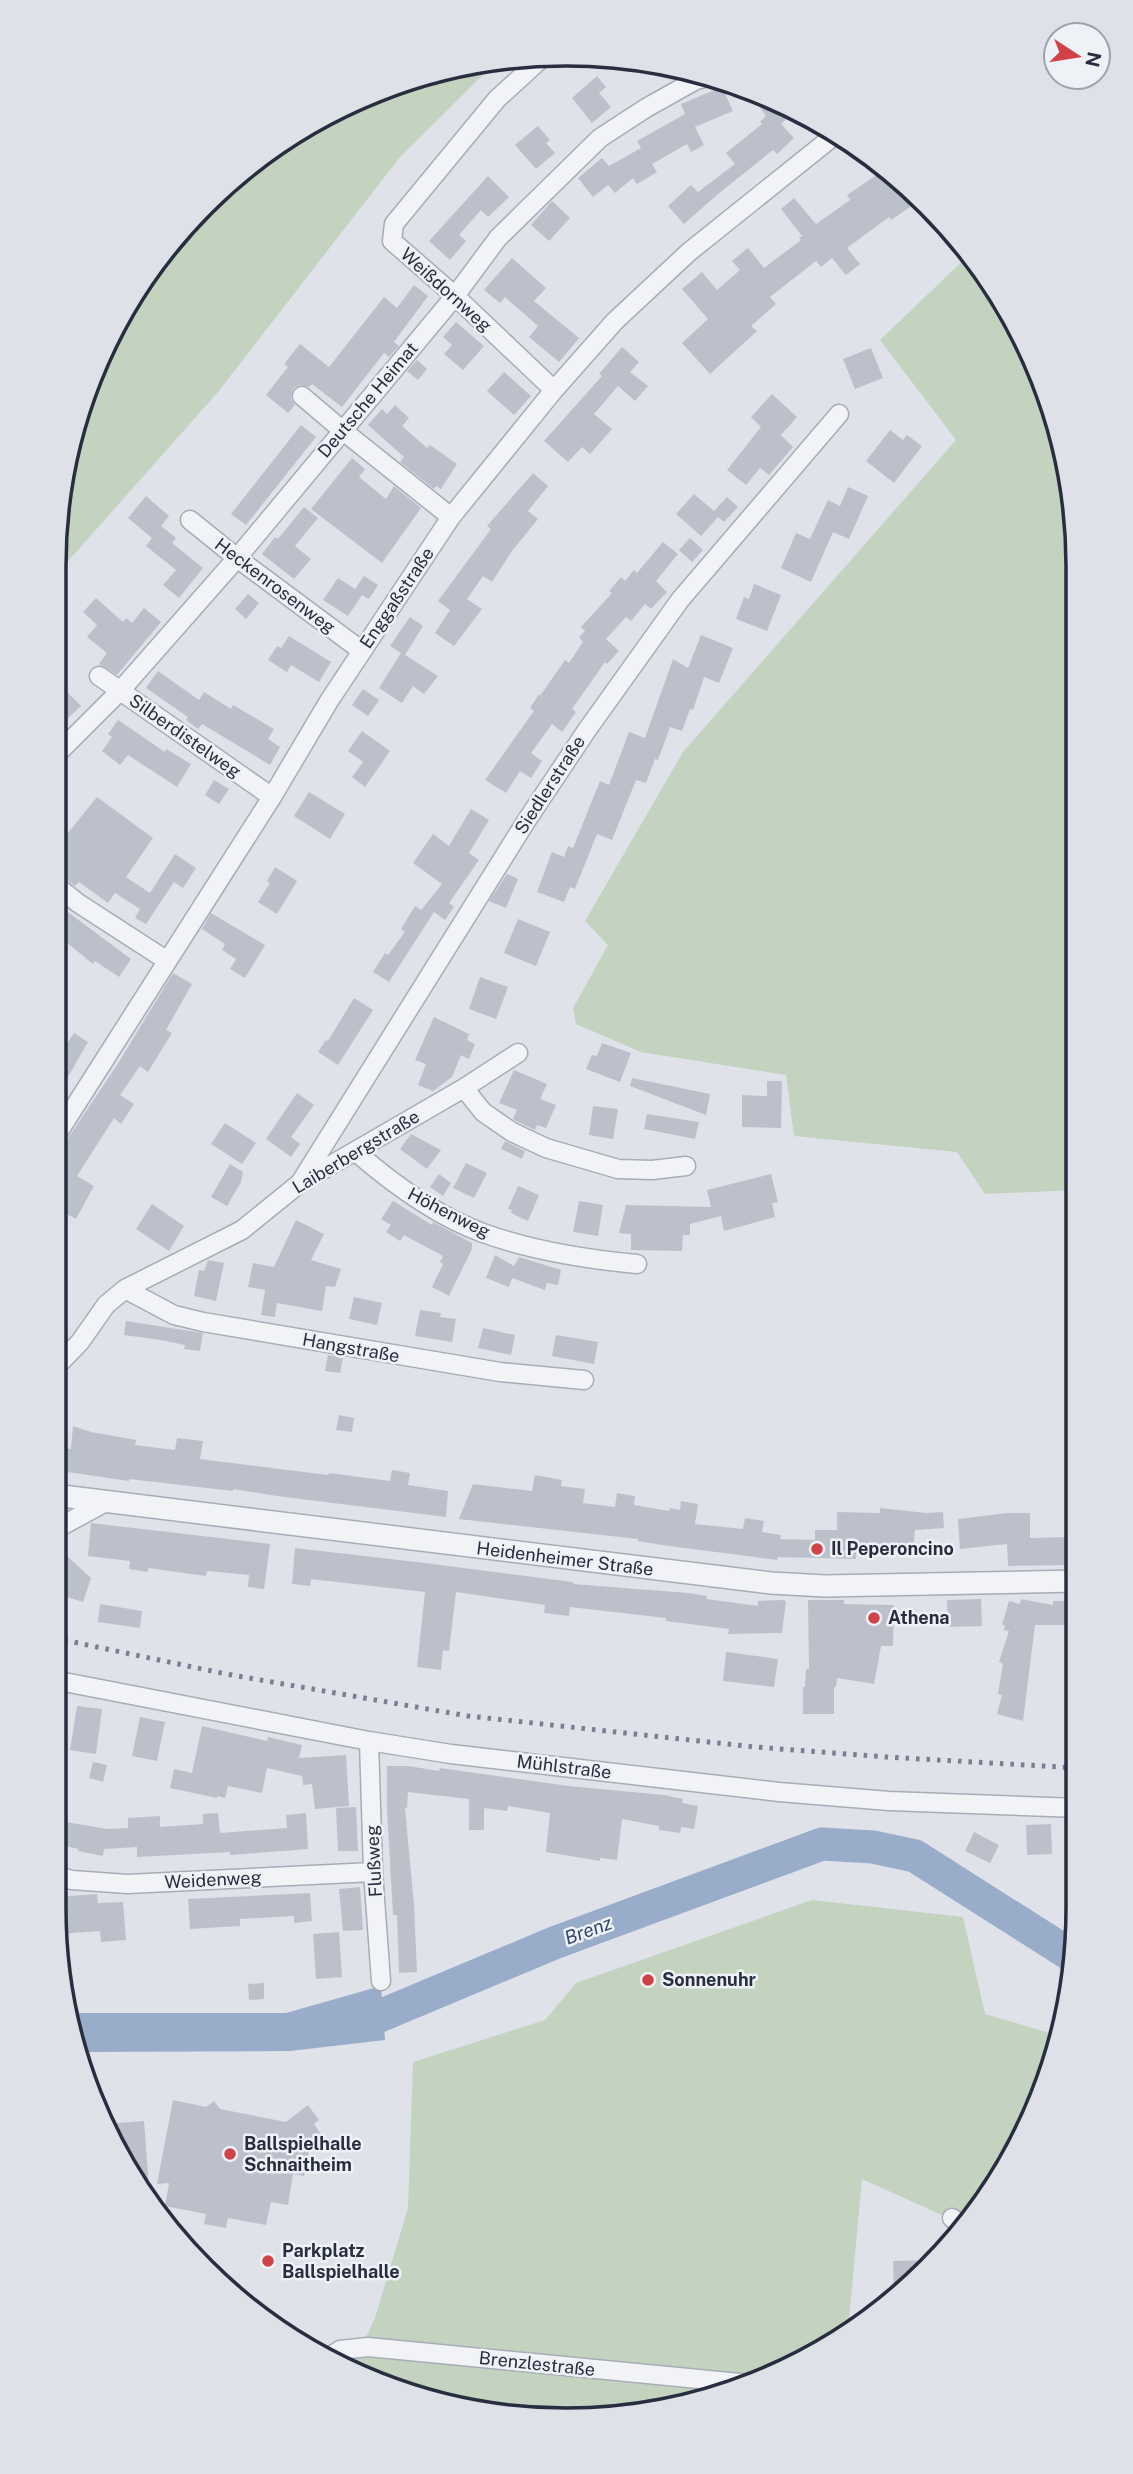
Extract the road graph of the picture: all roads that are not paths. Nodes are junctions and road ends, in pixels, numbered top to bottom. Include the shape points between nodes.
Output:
1 (531, 68) edge
2 (691, 83) edge
3 (828, 140) edge
4 (455, 296) junction
5 (554, 390) junction
6 (302, 396) dead end
7 (839, 414) dead end
8 (342, 430) junction
9 (451, 517) junction
10 (190, 520) dead end
11 (237, 558) junction
12 (362, 651) junction
13 (99, 676) dead end
14 (120, 691) junction
15 (66, 745) edge
16 (272, 797) junction
17 (66, 894) edge
18 (166, 960) junction
19 (518, 1053) dead end
20 (464, 1088) junction
21 (66, 1119) edge
22 (356, 1152) junction
23 (686, 1166) dead end
24 (300, 1183) junction
25 (637, 1264) dead end
26 (125, 1289) junction
27 (66, 1357) edge
28 (584, 1380) dead end
29 (66, 1497) edge
30 (104, 1503) junction
31 (66, 1524) edge
32 (1066, 1581) edge
33 (66, 1683) edge
34 (369, 1741) junction
35 (1066, 1808) edge
36 (373, 1872) junction
37 (66, 1878) edge
38 (381, 1980) dead end
39 (337, 2352) edge
40 (725, 2382) edge

1 - 4 street, Weißdornweg via 497,99 394,224 392,241
2 - 4 street, Deutsche Heimat via 600,138 498,237
3 - 5 street, Enggaßstraße via 689,252 615,321
4 - 5 street, Weißdornweg
4 - 8 street, Deutsche Heimat
5 - 9 street, Enggaßstraße
6 - 8 street
7 - 24 street, Siedlerstraße via 680,600 586,730
8 - 9 street
8 - 11 street, Deutsche Heimat
9 - 12 street, Enggaßstraße
10 - 11 street, Heckenrosenweg
11 - 12 street, Heckenrosenweg
11 - 14 street, Deutsche Heimat
12 - 16 street, Enggaßstraße
13 - 14 street, Silberdistelweg
14 - 15 street, Deutsche Heimat
14 - 16 street, Silberdistelweg
16 - 18 street, Enggaßstraße
17 - 18 street
18 - 21 street, Enggaßstraße
19 - 20 street, Laiberbergstraße
20 - 22 street, Laiberbergstraße
20 - 23 street via 483,1112 546,1148 618,1168
22 - 24 street, Laiberbergstraße
22 - 25 street, Höhenweg via 406,1191 481,1233 578,1258
24 - 26 street, Laiberbergstraße via 242,1230
26 - 27 street, Laiberbergstraße via 106,1305
26 - 28 street, Hangstraße via 174,1315 203,1322 500,1372
29 - 30 street, Heidenheimer Straße
30 - 31 street
30 - 32 street, Heidenheimer Straße via 771,1583
33 - 34 street, Mühlstraße
34 - 35 street, Mühlstraße via 779,1791 889,1801
34 - 36 street, Flußweg
36 - 37 street, Weidenweg via 127,1884
36 - 38 street, Flußweg
39 - 40 street, Brenzlestraße via 368,2347

